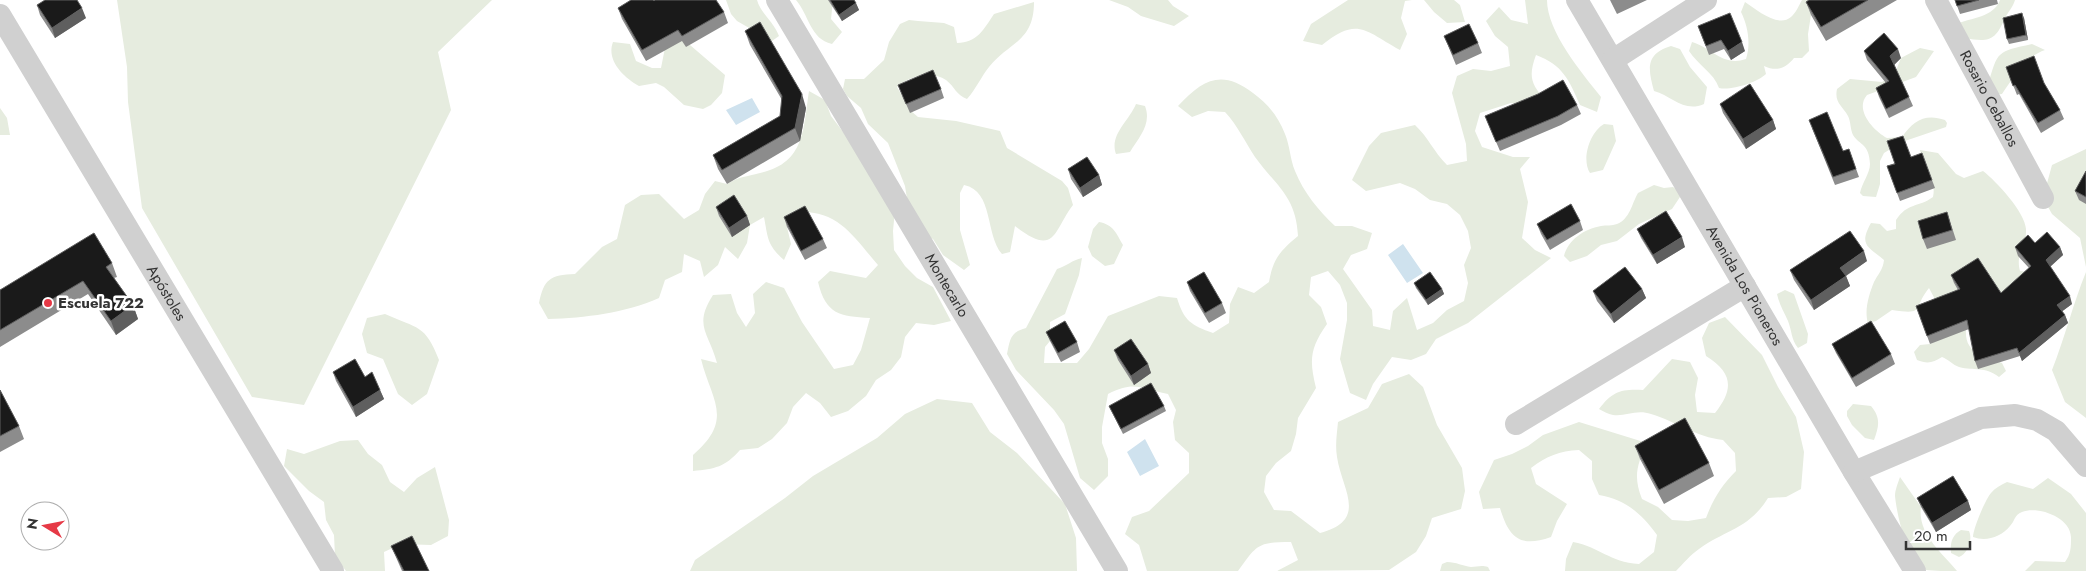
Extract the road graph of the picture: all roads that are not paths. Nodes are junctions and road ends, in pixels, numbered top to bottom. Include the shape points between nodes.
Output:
1 (777, 0) edge
2 (1577, 0) edge
3 (1706, 0) edge
4 (1936, 0) edge
5 (0, 15) edge
6 (1613, 60) junction
7 (2043, 198) dead end
8 (1745, 286) junction
9 (1516, 424) dead end
10 (2086, 466) edge
11 (1854, 472) junction
12 (333, 571) edge
13 (1118, 571) edge
14 (1915, 571) edge

1 - 13 street, Montecarlo
2 - 6 street, Avenida Los Pioneros
3 - 6 street
4 - 7 street, Rosario Ceballos
5 - 12 street, Apóstoles
6 - 8 street, Avenida Los Pioneros
8 - 9 street
8 - 11 street, Avenida Los Pioneros
10 - 11 street via 2056,431 2037,420 2015,415 1981,418
11 - 14 street, Avenida Los Pioneros

